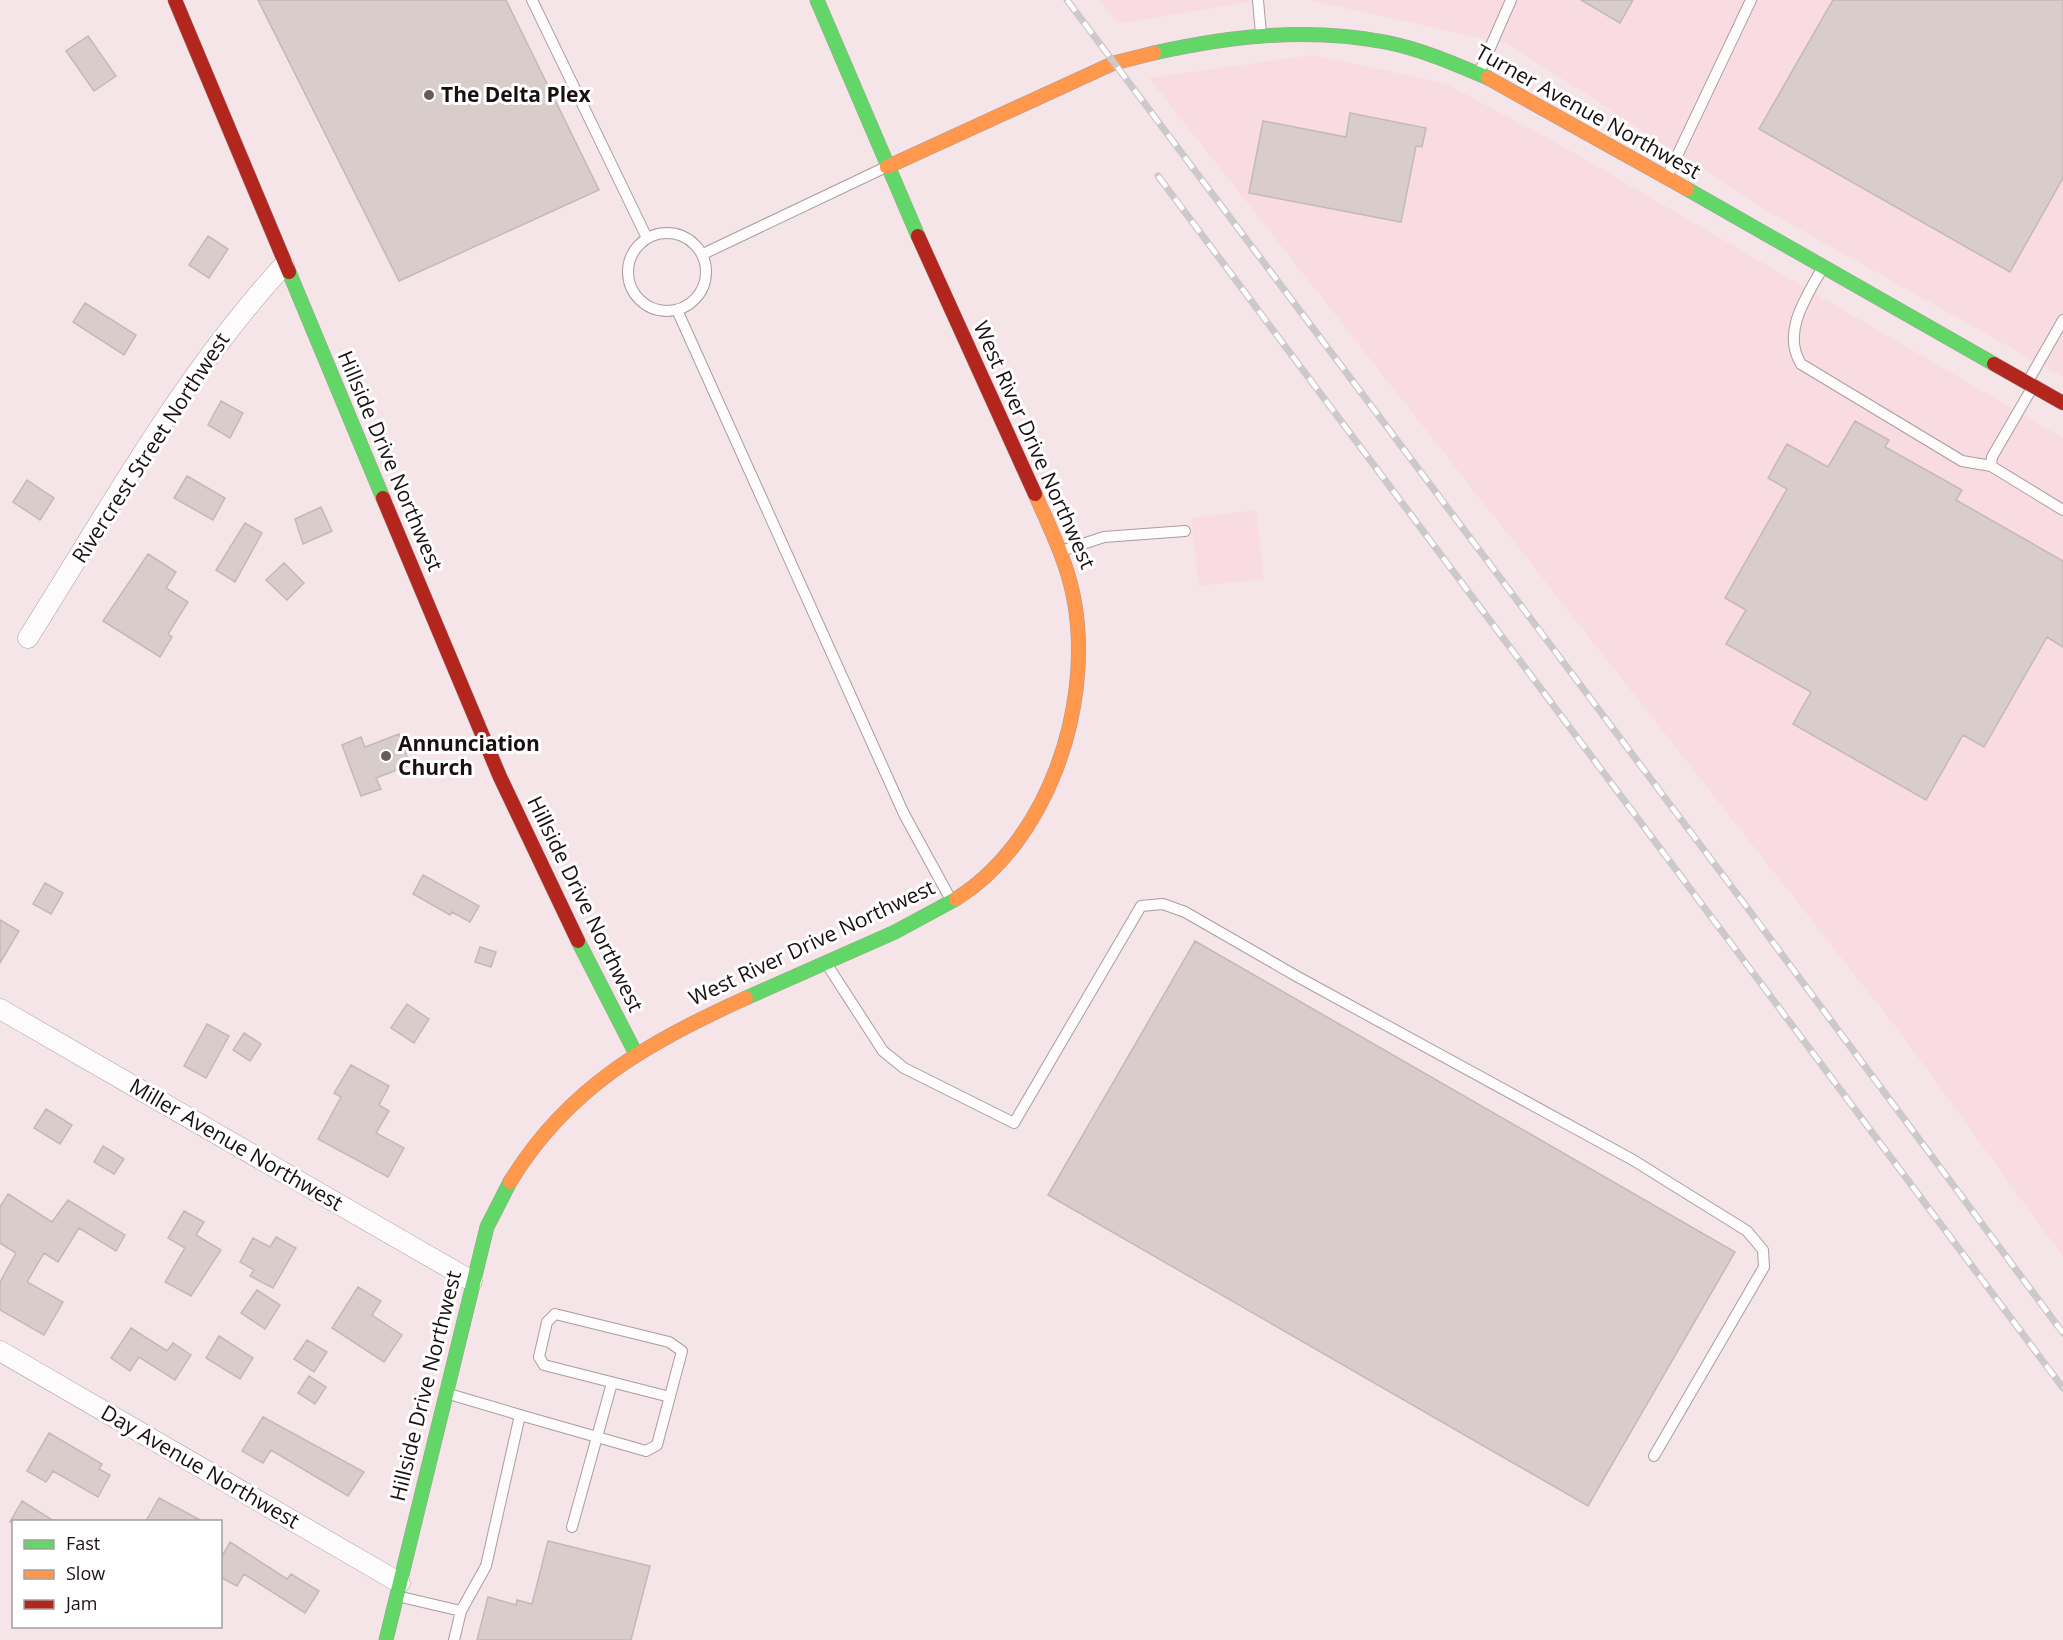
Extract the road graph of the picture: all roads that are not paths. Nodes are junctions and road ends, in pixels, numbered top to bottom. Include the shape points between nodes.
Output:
1 (175, 0) edge
2 (532, 0) edge
3 (817, 0) edge
4 (1258, 0) edge
5 (1511, 0) edge
6 (1751, 0) edge
7 (1261, 34) junction
8 (1479, 73) junction
9 (887, 167) junction
10 (1667, 178) junction
11 (647, 238) junction
12 (702, 254) junction
13 (284, 265) junction
14 (1823, 267) junction
15 (677, 310) junction
16 (2063, 320) edge
17 (2030, 385) junction
18 (2063, 403) edge
19 (1991, 466) junction
20 (2063, 510) edge
21 (1185, 531) dead end
22 (1060, 552) junction
23 (28, 639) dead end
24 (951, 901) junction
25 (826, 963) junction
26 (0, 1009) edge
27 (636, 1054) junction
28 (472, 1281) junction
29 (0, 1351) edge
30 (612, 1383) junction
31 (445, 1393) junction
32 (670, 1397) junction
33 (520, 1415) junction
34 (598, 1437) junction
35 (1654, 1456) dead end
36 (572, 1527) dead end
37 (398, 1590) junction
38 (461, 1611) junction
39 (387, 1640) edge
40 (454, 1640) edge

1 - 13 street, Hillside Drive Northwest
2 - 11 lane
3 - 9 street, West River Drive Northwest
4 - 7 lane
5 - 8 lane
6 - 10 lane
7 - 8 street, Turner Avenue Northwest via 1385,42
7 - 9 street, Turner Avenue Northwest via 1211,40 1114,63
8 - 10 street, Turner Avenue Northwest
9 - 12 lane
9 - 22 street, West River Drive Northwest
10 - 14 street, Turner Avenue Northwest
11 - 12 lane via 657,233 678,233
11 - 15 lane via 632,254 627,275 630,286 643,304 654,309
12 - 15 lane via 706,264 704,287 688,305
13 - 23 street, Rivercrest Street Northwest via 249,302 184,390
13 - 27 street, Hillside Drive Northwest via 500,777 548,882
14 - 17 street, Turner Avenue Northwest
14 - 19 lane via 1798,315 1793,337 1794,353 1801,364 1962,460
15 - 24 lane via 904,814
16 - 17 lane
17 - 18 street, Turner Avenue Northwest
17 - 19 lane via 1992,457
19 - 20 lane
21 - 22 lane via 1104,537
22 - 24 street, West River Drive Northwest via 1071,578 1080,627 1075,690 1062,758 1048,792 1005,857 980,882
24 - 25 street, West River Drive Northwest via 930,915
25 - 27 street, West River Drive Northwest via 695,1021
25 - 35 lane via 884,1051 904,1068 1014,1123 1141,906 1163,904 1185,912 1633,1160 1747,1231 1763,1250 1764,1267
26 - 28 street, Miller Avenue Northwest
27 - 28 street, Hillside Drive Northwest via 566,1107 525,1153 487,1227
28 - 31 street, Hillside Drive Northwest
29 - 37 street, Day Avenue Northwest
30 - 32 lane
30 - 32 lane via 544,1365 539,1357 547,1322 555,1314 669,1342 682,1351
30 - 34 lane
31 - 33 lane
31 - 37 street, Hillside Drive Northwest
32 - 34 lane via 657,1445 652,1448 646,1451
33 - 34 lane
33 - 38 lane via 486,1566
34 - 36 lane
37 - 38 lane
37 - 39 street, Hillside Drive Northwest
38 - 40 lane

